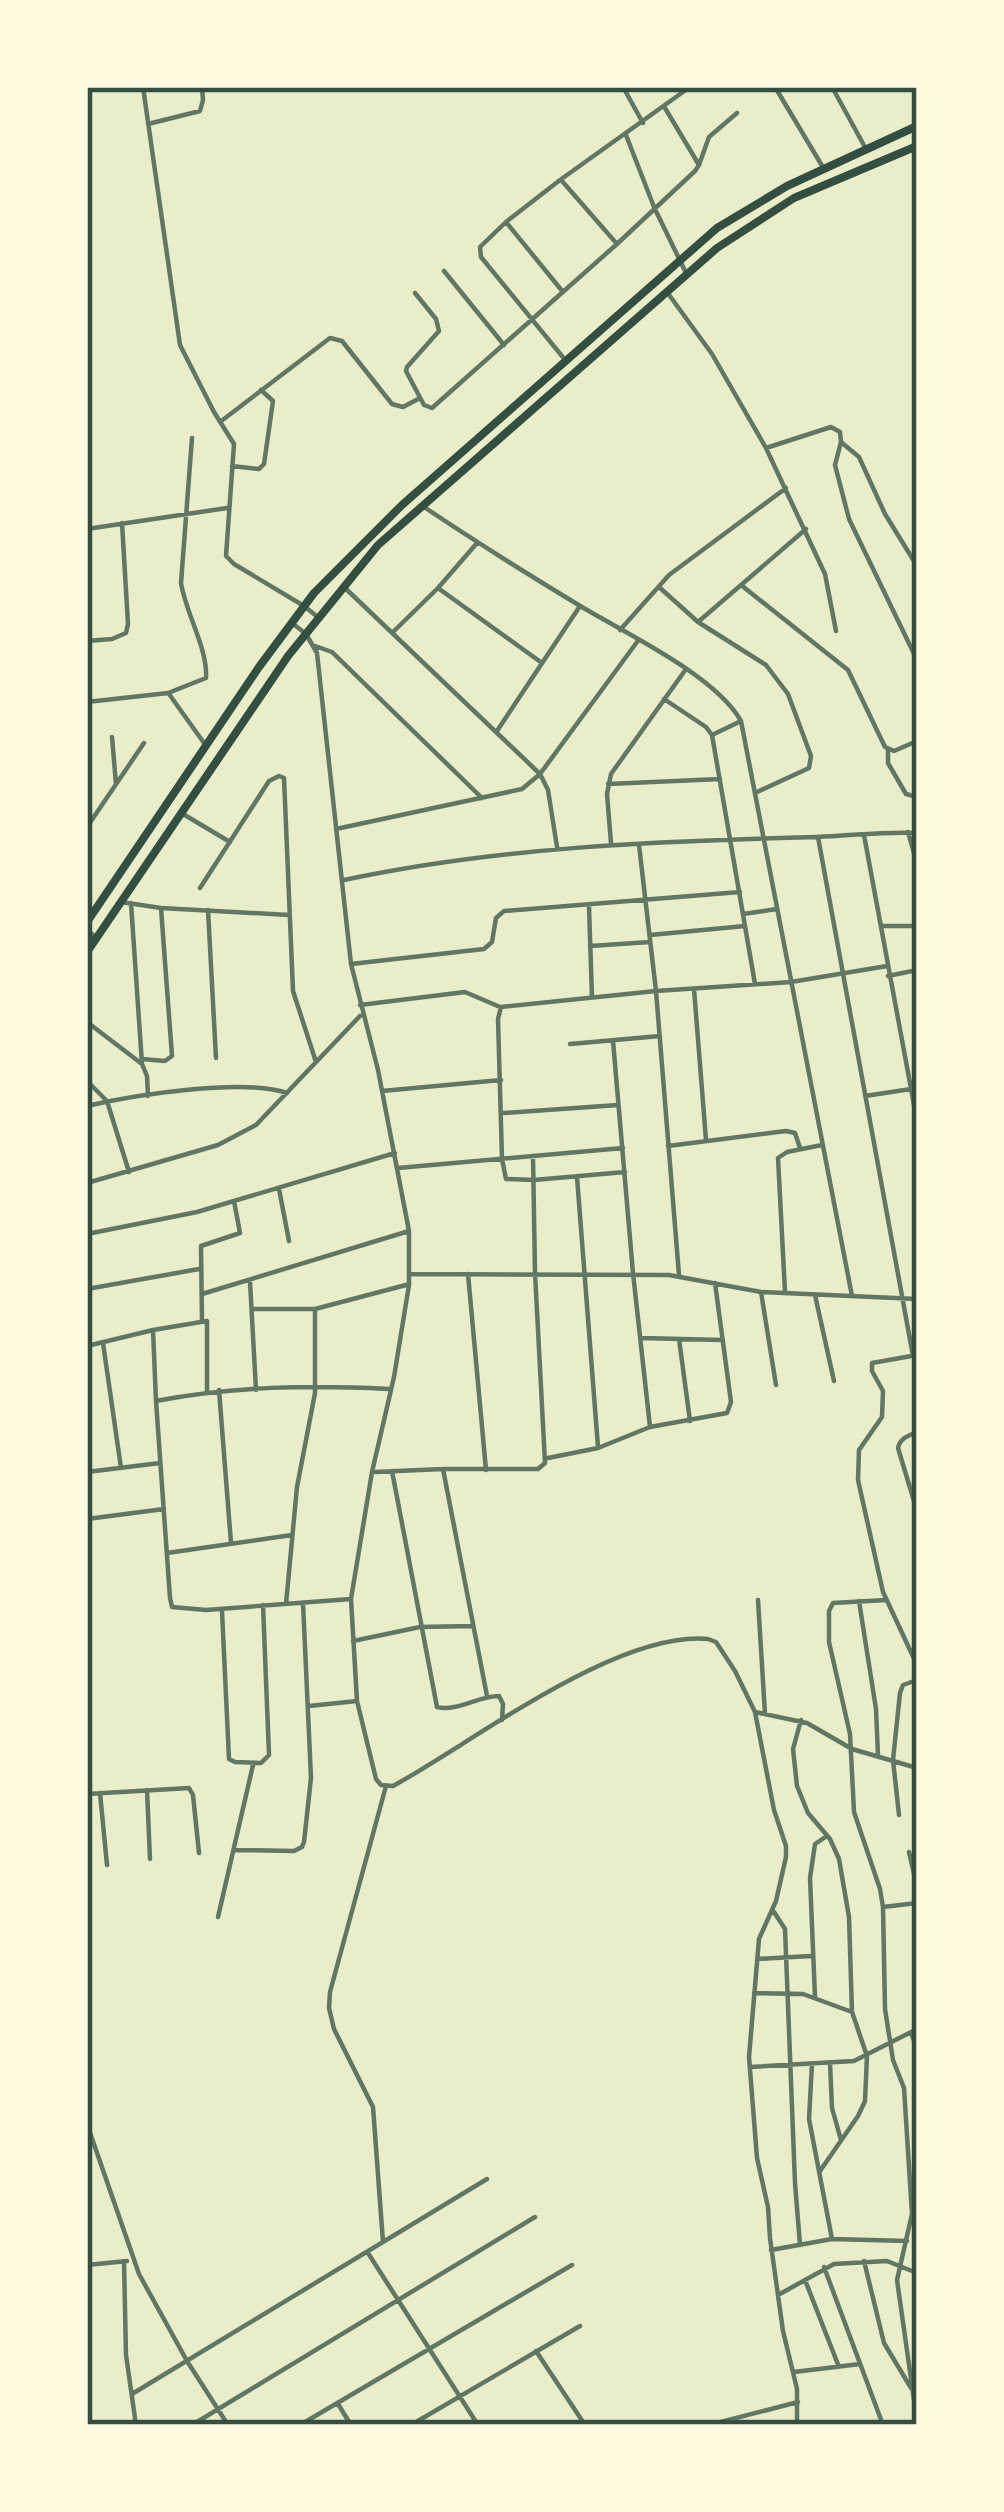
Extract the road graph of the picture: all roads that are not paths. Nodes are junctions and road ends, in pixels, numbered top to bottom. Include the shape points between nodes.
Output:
1 (143, 87) edge
2 (202, 87) edge
3 (623, 87) edge
4 (775, 87) edge
5 (832, 87) edge
6 (685, 89) edge
7 (664, 106) junction
8 (737, 113) dead end
9 (643, 122) junction
10 (148, 124) junction
11 (917, 126) edge
12 (626, 134) junction
13 (917, 146) edge
14 (866, 148) junction
15 (699, 165) junction
16 (824, 169) junction
17 (560, 180) junction
18 (654, 207) junction
19 (506, 222) junction
20 (617, 244) junction
21 (679, 261) junction
22 (445, 271) dead end
23 (687, 274) junction
24 (667, 292) junction
25 (415, 293) dead end
26 (563, 293) junction
27 (532, 321) junction
28 (504, 345) junction
29 (566, 361) junction
30 (261, 390) junction
31 (420, 398) junction
32 (220, 422) junction
33 (192, 438) dead end
34 (841, 442) junction
35 (766, 448) junction
36 (232, 466) junction
37 (786, 488) junction
38 (424, 507) junction
39 (227, 508) junction
40 (186, 514) junction
41 (122, 524) junction
42 (87, 529) edge
43 (806, 529) junction
44 (477, 542) junction
45 (917, 566) edge
46 (741, 585) junction
47 (344, 587) junction
48 (438, 587) junction
49 (658, 587) junction
50 (304, 606) junction
51 (580, 606) junction
52 (319, 618) junction
53 (698, 622) junction
54 (292, 623) junction
55 (620, 630) junction
56 (836, 631) dead end
57 (393, 632) junction
58 (306, 634) junction
59 (87, 640) edge
60 (638, 640) junction
61 (315, 646) junction
62 (917, 661) edge
63 (542, 663) junction
64 (686, 669) junction
65 (168, 693) junction
66 (664, 699) junction
67 (87, 702) edge
68 (741, 721) junction
69 (497, 731) junction
70 (712, 735) junction
71 (112, 737) dead end
72 (917, 741) edge
73 (144, 743) dead end
74 (208, 748) junction
75 (888, 750) junction
76 (540, 774) junction
77 (720, 779) junction
78 (116, 784) junction
79 (608, 784) junction
80 (755, 793) junction
81 (917, 797) edge
82 (482, 798) junction
83 (182, 813) junction
84 (87, 827) edge
85 (335, 829) junction
86 (908, 832) junction
87 (917, 833) edge
88 (864, 835) junction
89 (764, 837) junction
90 (818, 837) junction
91 (730, 838) junction
92 (230, 842) junction
93 (611, 844) junction
94 (639, 844) junction
95 (557, 847) junction
96 (917, 864) edge
97 (341, 880) junction
98 (200, 888) dead end
99 (740, 892) junction
100 (646, 900) junction
101 (126, 903) junction
102 (589, 905) junction
103 (161, 908) junction
104 (777, 909) junction
105 (208, 910) junction
106 (743, 914) junction
107 (289, 915) junction
108 (87, 926) edge
109 (746, 926) junction
110 (879, 926) junction
111 (917, 926) edge
112 (97, 938) junction
113 (650, 939) junction
114 (590, 946) junction
115 (87, 952) edge
116 (351, 964) junction
117 (887, 967) junction
118 (917, 970) edge
119 (842, 974) junction
120 (888, 976) junction
121 (791, 982) junction
122 (756, 985) junction
123 (694, 989) junction
124 (656, 991) junction
125 (592, 997) junction
126 (360, 1005) junction
127 (501, 1007) junction
128 (362, 1013) junction
129 (87, 1022) edge
130 (659, 1036) junction
131 (613, 1041) junction
132 (570, 1044) dead end
133 (216, 1058) dead end
134 (142, 1062) junction
135 (316, 1062) junction
136 (501, 1080) junction
137 (87, 1081) edge
138 (911, 1089) junction
139 (382, 1091) junction
140 (287, 1093) junction
141 (148, 1096) junction
142 (865, 1096) junction
143 (107, 1101) junction
144 (618, 1105) junction
145 (87, 1106) edge
146 (502, 1113) junction
147 (917, 1121) edge
148 (706, 1140) junction
149 (822, 1145) junction
150 (668, 1146) junction
151 (623, 1148) junction
152 (800, 1149) junction
153 (395, 1154) junction
154 (533, 1156) junction
155 (502, 1159) junction
156 (398, 1168) junction
157 (129, 1172) junction
158 (625, 1172) junction
159 (577, 1177) junction
160 (534, 1180) junction
161 (87, 1183) edge
162 (279, 1189) junction
163 (234, 1202) junction
164 (409, 1231) junction
165 (87, 1234) edge
166 (289, 1241) dead end
167 (201, 1268) junction
168 (535, 1273) junction
169 (410, 1274) junction
170 (468, 1274) junction
171 (586, 1274) junction
172 (633, 1274) junction
173 (679, 1275) junction
174 (249, 1280) junction
175 (715, 1283) junction
176 (409, 1285) junction
177 (87, 1289) edge
178 (760, 1292) junction
179 (785, 1293) junction
180 (202, 1294) junction
181 (815, 1294) junction
182 (852, 1296) junction
183 (904, 1299) junction
184 (917, 1299) edge
185 (253, 1309) junction
186 (314, 1310) junction
187 (202, 1321) junction
188 (153, 1330) junction
189 (640, 1338) junction
190 (679, 1339) junction
191 (721, 1340) junction
192 (103, 1343) junction
193 (87, 1346) edge
194 (915, 1355) edge
195 (834, 1381) dead end
196 (316, 1385) junction
197 (776, 1385) dead end
198 (392, 1389) junction
199 (219, 1390) junction
200 (256, 1390) junction
201 (207, 1391) junction
202 (156, 1401) junction
203 (690, 1420) junction
204 (650, 1427) junction
205 (917, 1432) edge
206 (598, 1448) junction
207 (546, 1458) junction
208 (160, 1463) junction
209 (121, 1468) junction
210 (443, 1469) junction
211 (486, 1470) junction
212 (392, 1471) junction
213 (87, 1472) edge
214 (372, 1472) junction
215 (164, 1509) junction
216 (917, 1511) edge
217 (87, 1519) edge
218 (292, 1535) junction
219 (231, 1543) junction
220 (167, 1553) junction
221 (351, 1599) junction
222 (758, 1600) dead end
223 (859, 1600) junction
224 (886, 1600) junction
225 (303, 1603) junction
226 (286, 1604) junction
227 (263, 1605) junction
228 (221, 1609) junction
229 (472, 1626) junction
230 (421, 1628) junction
231 (352, 1642) junction
232 (917, 1665) edge
233 (917, 1680) edge
234 (487, 1696) junction
235 (358, 1701) junction
236 (307, 1706) junction
237 (755, 1712) junction
238 (765, 1714) junction
239 (801, 1720) junction
240 (502, 1721) junction
241 (852, 1749) junction
242 (878, 1756) junction
243 (893, 1760) junction
244 (254, 1763) junction
245 (917, 1768) edge
246 (386, 1786) junction
247 (146, 1790) junction
248 (100, 1793) junction
249 (87, 1794) edge
250 (899, 1815) dead end
251 (827, 1836) junction
252 (235, 1850) junction
253 (909, 1852) dead end
254 (199, 1853) dead end
255 (150, 1859) dead end
256 (107, 1865) dead end
257 (917, 1887) edge
258 (917, 1903) edge
259 (884, 1907) junction
260 (773, 1911) junction
261 (218, 1917) dead end
262 (811, 1956) junction
263 (785, 1958) junction
264 (757, 1959) junction
265 (754, 1993) junction
266 (787, 1993) junction
267 (815, 1997) junction
268 (852, 2012) junction
269 (914, 2031) edge
270 (890, 2043) junction
271 (917, 2048) edge
272 (867, 2056) junction
273 (830, 2062) junction
274 (812, 2063) junction
275 (790, 2065) junction
276 (750, 2067) junction
277 (87, 2124) edge
278 (841, 2140) junction
279 (820, 2171) junction
280 (487, 2179) dead end
281 (915, 2214) edge
282 (535, 2218) dead end
283 (832, 2240) junction
284 (908, 2241) junction
285 (383, 2242) junction
286 (800, 2245) junction
287 (771, 2250) junction
288 (367, 2252) junction
289 (129, 2260) junction
290 (864, 2261) junction
291 (87, 2265) edge
292 (572, 2265) dead end
293 (901, 2265) junction
294 (824, 2267) junction
295 (917, 2272) edge
296 (805, 2280) junction
297 (778, 2294) junction
298 (398, 2301) junction
299 (580, 2326) dead end
300 (430, 2349) junction
301 (536, 2351) junction
302 (187, 2361) junction
303 (860, 2364) junction
304 (839, 2367) junction
305 (793, 2373) junction
306 (911, 2388) junction
307 (132, 2394) junction
308 (459, 2395) junction
309 (798, 2402) junction
310 (338, 2403) junction
311 (218, 2410) junction
312 (915, 2423) edge
313 (136, 2425) edge
314 (192, 2425) edge
315 (228, 2425) edge
316 (300, 2425) edge
317 (351, 2425) edge
318 (411, 2425) edge
319 (478, 2425) edge
320 (586, 2425) edge
321 (709, 2425) edge
322 (797, 2425) edge
323 (883, 2425) edge

1 - 10 street
2 - 10 street via 200,111
3 - 9 street
4 - 16 street
5 - 14 street
6 - 7 street
7 - 9 street
7 - 15 street
8 - 15 street via 709,137
9 - 12 street
10 - 32 street via 180,345
11 - 14 main road
12 - 17 street
12 - 18 street
13 - 23 main road via 794,198
14 - 16 main road
15 - 18 street
16 - 21 main road via 717,227
17 - 19 street
17 - 20 street
18 - 20 street
18 - 21 street
19 - 26 street
19 - 27 street via 479,253
20 - 26 street
21 - 23 street
21 - 29 main road
22 - 28 street
23 - 24 main road
24 - 35 street
24 - 38 main road
25 - 31 street via 439,325 406,367
26 - 27 street
27 - 28 street
27 - 29 street
28 - 31 street via 438,405
29 - 50 main road via 402,505
30 - 31 street via 336,338 392,404
30 - 32 street
30 - 36 street via 273,401 264,464
32 - 36 street via 234,444
33 - 40 street
34 - 35 street via 831,428
34 - 45 street via 859,457
34 - 62 street via 835,465 849,519
35 - 37 street
36 - 39 street
37 - 43 street
37 - 49 street
38 - 44 street
38 - 47 main road
39 - 40 street
39 - 50 street via 226,556
40 - 41 street
40 - 65 street via 181,584 207,672
41 - 42 street
41 - 59 street via 126,633
43 - 46 street
43 - 56 street
44 - 48 street
44 - 51 street
46 - 53 street
46 - 75 street via 848,670
47 - 52 main road
47 - 57 street
48 - 57 street
48 - 63 street
49 - 53 street
49 - 55 street
50 - 52 street
50 - 54 main road
51 - 55 street
51 - 63 street
52 - 58 main road
53 - 80 street via 766,665 788,694 811,756 809,768
54 - 58 street
54 - 74 main road
55 - 60 street
57 - 69 street
58 - 61 street
58 - 83 main road
60 - 64 street
60 - 76 street
61 - 82 street via 332,652
61 - 85 street
63 - 69 street
64 - 66 street
64 - 68 street
65 - 67 street
65 - 74 street
66 - 70 street
66 - 79 street
68 - 70 street
68 - 80 street
69 - 76 street
70 - 77 street
71 - 78 street
72 - 75 street
73 - 78 street
74 - 108 main road
75 - 81 street via 906,794
76 - 82 street via 522,789
76 - 95 street
77 - 79 street
77 - 91 street
78 - 84 street
79 - 93 street
80 - 89 street
82 - 85 street
83 - 92 street
83 - 101 main road
85 - 97 street
86 - 87 street
86 - 88 street
86 - 96 street
88 - 90 street
88 - 110 street
89 - 90 street
89 - 91 street
89 - 104 street
90 - 119 street
91 - 94 street
91 - 99 street
92 - 98 street
92 - 107 street via 269,781 284,778
93 - 94 street
93 - 95 street
94 - 100 street
95 - 97 street
97 - 116 street
99 - 100 street
99 - 106 street
100 - 102 street
100 - 113 street
101 - 103 street
101 - 112 main road
101 - 134 street
102 - 114 street
102 - 116 street via 504,910 484,949
103 - 105 street
103 - 134 street via 172,1056
104 - 106 street
104 - 121 street
105 - 107 street
105 - 133 street
106 - 109 street
107 - 135 street via 295,1002
108 - 112 street
109 - 113 street
109 - 122 street
110 - 111 street
110 - 117 street
112 - 115 main road
113 - 114 street
113 - 124 street
114 - 125 street
116 - 126 street
117 - 119 street
117 - 120 street
118 - 120 street
119 - 121 street
119 - 142 street
120 - 138 street
121 - 122 street
121 - 149 street
122 - 123 street
123 - 124 street
123 - 148 street
124 - 125 street
124 - 130 street
125 - 127 street
126 - 127 street via 465,992
126 - 128 street
127 - 136 street
128 - 135 street
128 - 139 street
129 - 134 street
130 - 131 street
130 - 150 street
131 - 132 street
131 - 144 street
134 - 141 street
135 - 140 street
136 - 139 street
136 - 146 street
137 - 143 street
138 - 142 street
138 - 147 street
139 - 153 street
140 - 141 street via 264,1087
140 - 157 street via 228,1142
141 - 143 street
142 - 183 street
143 - 145 street
143 - 157 street
144 - 146 street
144 - 151 street
146 - 155 street
148 - 150 street
148 - 152 street via 786,1131
149 - 152 street
149 - 182 street
150 - 173 street
151 - 154 street
151 - 158 street
152 - 179 street via 777,1164
153 - 156 street
153 - 162 street
154 - 155 street
154 - 160 street
155 - 156 street
155 - 160 street via 506,1179
156 - 164 street
157 - 161 street
158 - 159 street
158 - 172 street
159 - 160 street
159 - 171 street
160 - 168 street
162 - 163 street
162 - 166 street
163 - 165 street
163 - 167 street via 240,1233 204,1243
164 - 169 street
164 - 174 street
167 - 177 street
167 - 180 street
168 - 170 street
168 - 171 street
168 - 207 street
169 - 170 street
169 - 176 street
170 - 211 street
171 - 172 street
171 - 206 street
172 - 173 street
172 - 189 street
173 - 175 street
174 - 180 street
174 - 185 street
175 - 178 street
175 - 191 street
176 - 186 street
176 - 198 street
178 - 179 street
178 - 197 street
179 - 181 street
180 - 187 street
181 - 182 street
181 - 195 street
182 - 183 street
183 - 184 street
183 - 194 street
185 - 186 street
185 - 200 street
186 - 196 street
187 - 188 street
187 - 201 street
188 - 192 street
188 - 202 street
189 - 190 street
189 - 204 street
190 - 191 street
190 - 203 street
191 - 203 street via 731,1409
192 - 193 street
192 - 209 street
194 - 224 street via 872,1363 882,1417 860,1450 858,1480
196 - 198 street
196 - 200 street
196 - 218 street
198 - 214 street
199 - 200 street
199 - 201 street
199 - 219 street
201 - 202 street
202 - 208 street
203 - 204 street
204 - 206 street
205 - 216 street via 898,1448
206 - 207 street
207 - 211 street via 538,1469
208 - 209 street
208 - 215 street
209 - 213 street
210 - 211 street
210 - 212 street
210 - 229 street
212 - 214 street
212 - 230 street
214 - 221 street
215 - 217 street
215 - 220 street
218 - 219 street
218 - 226 street
219 - 220 street
220 - 228 street via 172,1607
221 - 225 street
221 - 231 street
222 - 238 street
223 - 224 street
223 - 241 street via 837,1600 829,1611
223 - 242 street
224 - 232 street
225 - 226 street
225 - 236 street
226 - 227 street
227 - 228 street
227 - 244 street via 269,1755
228 - 244 street via 230,1759
229 - 230 street
229 - 234 street
230 - 231 street
230 - 234 street via 437,1708
231 - 235 street
233 - 243 street via 901,1688
234 - 240 street via 502,1699
235 - 236 street
235 - 246 street via 376,1779
236 - 252 street via 311,1778 302,1847
237 - 238 street
237 - 240 street via 716,1642 701,1637 604,1663
237 - 260 street via 786,1846
238 - 239 street
239 - 241 street
239 - 251 street via 793,1749 797,1786
240 - 246 street
241 - 242 street
241 - 259 street via 854,1813
242 - 243 street
243 - 245 street
243 - 250 street
244 - 252 street
246 - 285 street via 329,2008 373,2107
247 - 248 street
247 - 254 street via 192,1790
247 - 255 street
248 - 249 street
248 - 256 street
251 - 262 street via 813,1850
251 - 268 street via 847,1894
252 - 261 street
253 - 257 street
258 - 259 street
259 - 270 street
260 - 263 street via 785,1929
260 - 264 street
262 - 263 street
262 - 267 street
263 - 264 street
263 - 266 street
264 - 265 street
265 - 266 street
265 - 276 street
266 - 267 street
266 - 275 street
267 - 268 street
268 - 272 street
269 - 270 street
269 - 271 street
270 - 272 street
270 - 281 street via 904,2088
272 - 273 street
272 - 278 street via 865,2101
273 - 274 street
273 - 278 street
274 - 275 street
274 - 279 street via 809,2119
275 - 276 street
275 - 286 street
276 - 287 street
277 - 289 street
278 - 279 street
279 - 283 street
280 - 285 street
281 - 284 street
282 - 298 street
283 - 284 street
283 - 286 street
284 - 293 street
285 - 288 street
286 - 287 street
287 - 297 street
288 - 298 street
288 - 302 street
289 - 291 street
289 - 302 street
289 - 307 street
290 - 293 street
290 - 294 street
290 - 306 street via 884,2343
292 - 300 street
293 - 295 street
293 - 306 street
294 - 296 street
294 - 303 street
296 - 297 street
296 - 304 street
297 - 305 street
298 - 300 street
298 - 311 street
299 - 301 street
300 - 308 street
300 - 310 street
301 - 308 street
301 - 320 street
302 - 307 street
302 - 311 street
303 - 304 street
303 - 323 street
304 - 305 street
305 - 309 street
306 - 312 street
307 - 313 street
308 - 318 street
308 - 319 street
309 - 321 street
309 - 322 street
310 - 316 street
310 - 317 street
311 - 314 street
311 - 315 street

